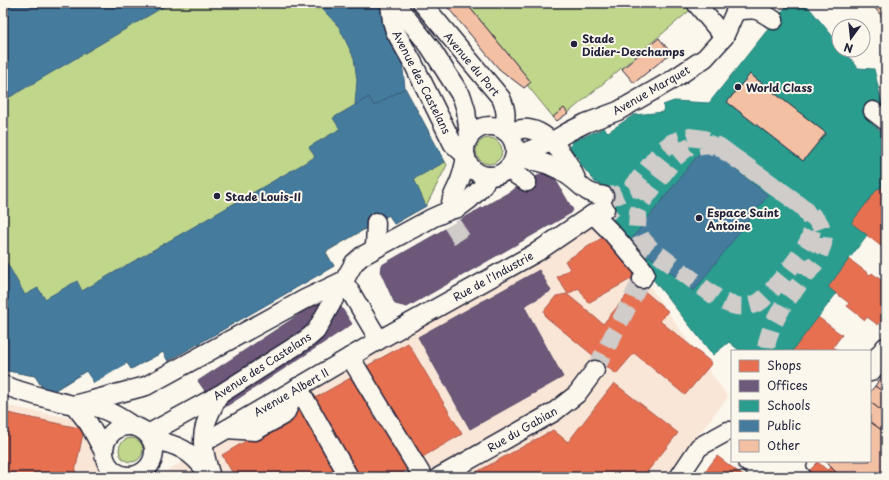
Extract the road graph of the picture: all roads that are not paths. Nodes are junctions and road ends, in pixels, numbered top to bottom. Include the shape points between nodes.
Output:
1 (390, 3) edge
2 (395, 3) edge
3 (422, 3) edge
4 (696, 3) edge
5 (737, 7) edge
6 (774, 20) dead end
7 (724, 37) junction
8 (505, 131) junction
9 (469, 137) junction
10 (551, 142) junction
11 (465, 156) junction
12 (512, 162) junction
13 (489, 176) junction
14 (527, 182) dead end
15 (578, 184) junction
16 (601, 205) junction
17 (448, 216) junction
18 (376, 222) dead end
19 (375, 249) junction
20 (642, 279) tunnel mouth
21 (343, 281) junction
22 (379, 340) junction
23 (886, 349) edge
24 (350, 357) junction
25 (871, 369) edge
26 (595, 370) tunnel mouth
27 (3, 385) edge
28 (298, 387) junction
29 (219, 395) junction
30 (74, 405) junction
31 (731, 431) edge
32 (144, 433) junction
33 (203, 443) junction
34 (105, 465) edge
35 (758, 469) edge
36 (793, 469) edge
37 (211, 477) edge
38 (349, 477) edge
39 (423, 477) edge
40 (438, 477) edge
41 (679, 477) edge

1 - 11 street, Avenue des Castelans via 395,31 454,144
2 - 9 street, Avenue des Castelans via 430,47 462,97
3 - 8 street, Avenue du Port via 501,98 506,108
4 - 7 street
5 - 6 street via 761,11
5 - 7 street, Avenue Marquet
7 - 10 street, Avenue Marquet via 705,58 672,80 618,110 586,123
8 - 9 street via 497,127 482,127
8 - 10 street via 536,131
8 - 12 street via 514,143
9 - 11 street
10 - 12 street, Avenue Marquet
10 - 15 street via 565,156
11 - 13 street via 474,170
11 - 17 street via 463,172 451,198
12 - 13 street via 499,174
12 - 14 street
12 - 15 street via 523,159 549,164
13 - 17 street, Avenue des Castelans via 481,188
15 - 16 street
16 - 20 street via 611,232 645,273
16 - 22 street, Rue de l'Industrie via 537,252
17 - 19 street, Avenue des Castelans
18 - 19 street
19 - 21 street, Avenue des Castelans via 354,263
21 - 22 street
21 - 29 street, Avenue des Castelans via 316,331
21 - 30 street via 146,386
22 - 24 street, Avenue Albert II
23 - 25 main road
24 - 28 street, Avenue Albert II
24 - 39 street
26 - 40 street, Rue du Gabian via 576,394 554,412
27 - 30 street via 34,396
28 - 33 street, Avenue Albert II
28 - 38 street
29 - 32 street, Avenue des Castelans
29 - 33 street via 206,420
30 - 32 street via 110,412
30 - 34 street via 90,424
31 - 41 street via 700,447
32 - 34 street via 122,426 113,432 106,441
32 - 34 street via 154,444 154,456 149,466 140,473 129,476
32 - 37 street via 185,450
33 - 37 street via 204,456
35 - 36 main road

